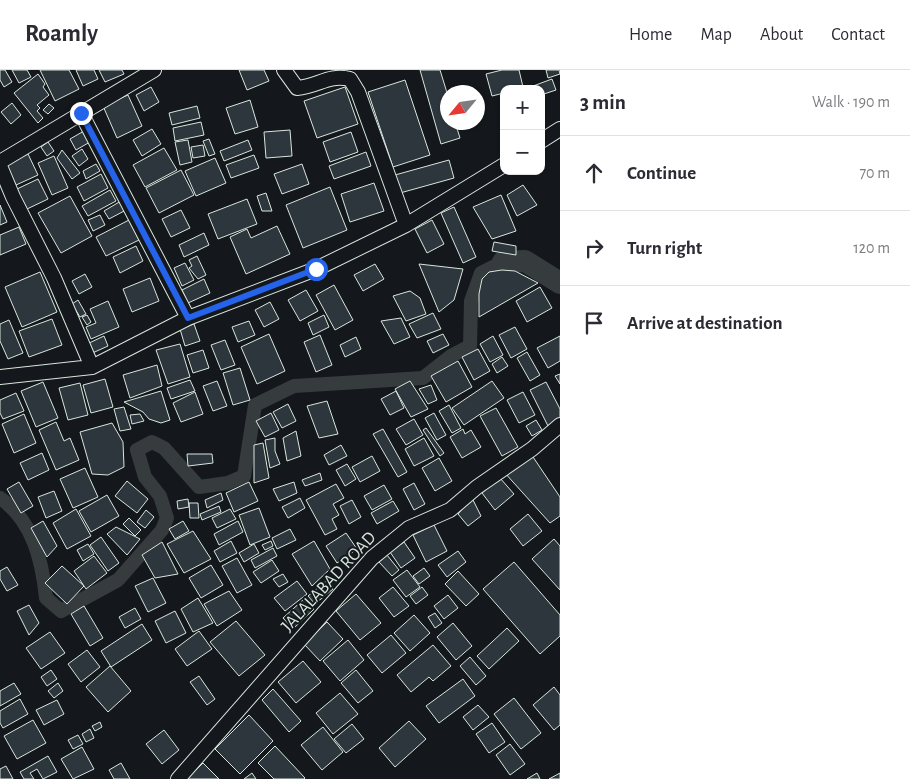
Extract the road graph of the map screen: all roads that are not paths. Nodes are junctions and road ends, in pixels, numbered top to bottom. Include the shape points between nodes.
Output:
1 (154, 70) edge
2 (284, 70) edge
3 (81, 113) junction
4 (560, 129) edge
5 (545, 138) edge
6 (0, 162) edge
7 (0, 166) edge
8 (500, 167) edge
9 (406, 225) junction
10 (188, 318) junction
11 (92, 367) junction
12 (0, 377) edge
13 (560, 426) edge
14 (178, 779) edge

1 - 3 street
2 - 9 street via 297,88 310,87 336,76 350,79 358,92
3 - 6 street
3 - 10 street
4 - 5 street
7 - 11 street
8 - 9 street
9 - 10 street via 316,269
10 - 11 street
11 - 12 street
13 - 14 street, JALALABAD ROAD via 450,510 409,528 372,558

